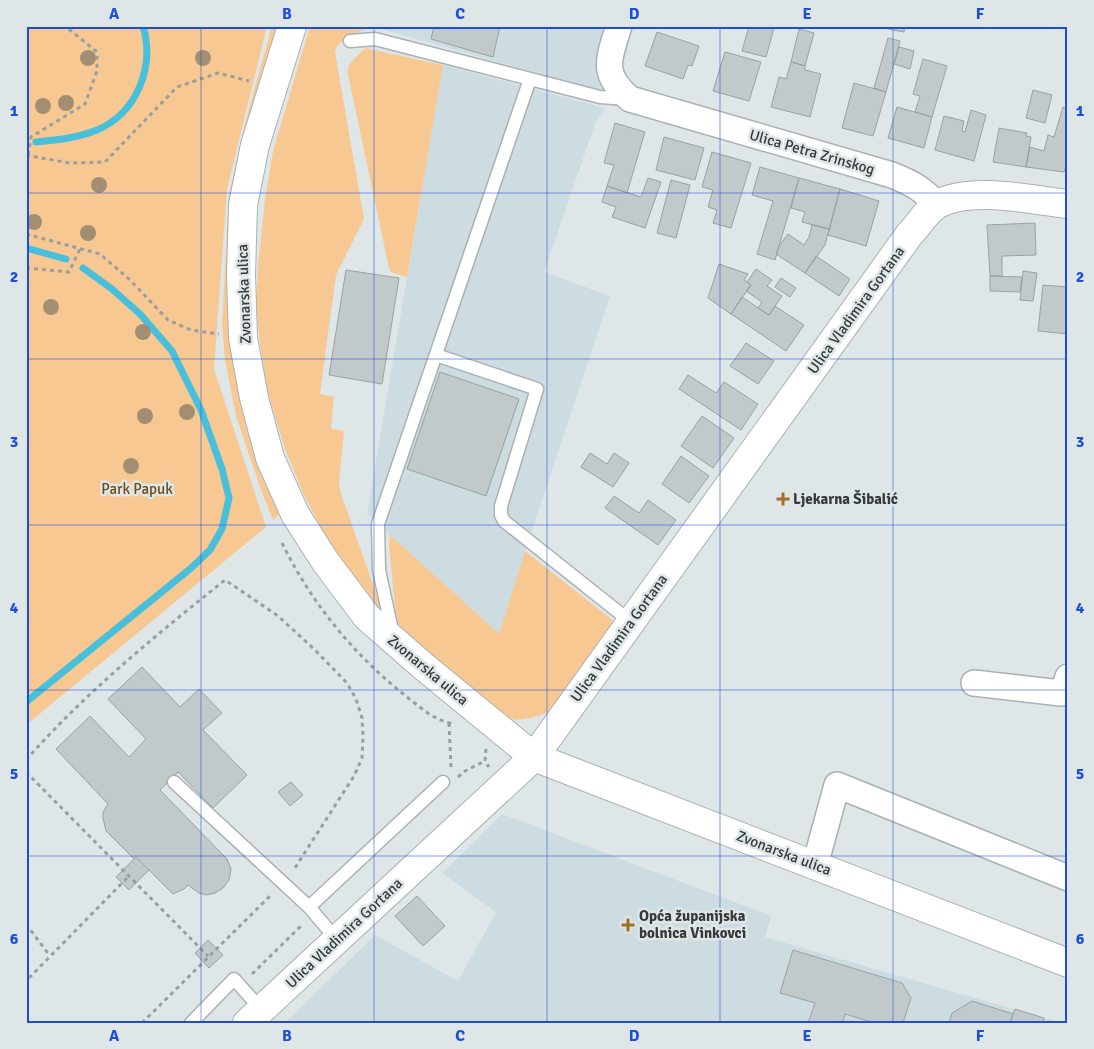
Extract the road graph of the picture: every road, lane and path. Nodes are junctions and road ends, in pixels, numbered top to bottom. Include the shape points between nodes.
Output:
1 (65, 26) edge
2 (292, 26) edge
3 (619, 26) edge
4 (350, 41) dead end
5 (530, 79) junction
6 (254, 83) dead end
7 (630, 99) junction
8 (27, 155) edge
9 (1068, 204) edge
10 (937, 205) junction
11 (26, 234) edge
12 (80, 248) junction
13 (26, 268) edge
14 (220, 325) dead end
15 (436, 355) junction
16 (280, 540) dead end
17 (631, 622) junction
18 (395, 642) junction
19 (1068, 677) edge
20 (974, 683) dead end
21 (449, 723) junction
22 (458, 724) dead end
23 (486, 747) dead end
24 (534, 757) junction
25 (26, 760) edge
26 (26, 772) edge
27 (449, 781) joint
28 (174, 782) dead end
29 (501, 787) junction
30 (815, 865) junction
31 (129, 876) junction
32 (1068, 878) edge
33 (283, 883) junction
34 (309, 907) junction
35 (26, 924) edge
36 (337, 940) junction
37 (50, 956) junction
38 (208, 956) junction
39 (1068, 964) edge
40 (29, 978) dead end
41 (254, 1016) edge
42 (142, 1023) edge
43 (191, 1023) edge

1 - 8 path via 97,52 97,71 85,104 31,137
2 - 18 main road, Zvonarska ulica via 255,145 243,204 243,338 270,458 295,514 367,618
3 - 7 street via 609,71 617,88
4 - 5 lane via 374,39
5 - 7 lane via 600,97
5 - 15 lane
6 - 8 path via 218,73 177,87 105,162 69,163
7 - 10 street, Ulica Petra Zrinskog via 892,175 924,191
9 - 10 main road via 984,194
10 - 17 main road, Ulica Vladimira Gortana via 904,243
11 - 12 path
12 - 13 path via 69,272
12 - 14 path via 100,254 168,320 191,330 219,334
15 - 17 lane via 537,389 501,514 504,521
15 - 18 lane via 378,524 379,570
16 - 21 path via 302,583 352,647 397,689 432,716
17 - 24 main road, Ulica Vladimira Gortana
18 - 24 main road, Zvonarska ulica
19 - 20 street via 1060,693
21 - 22 path
21 - 27 path
23 - 29 path via 486,761
24 - 29 main road, Ulica Vladimira Gortana
24 - 30 main road, Zvonarska ulica
25 - 33 path via 126,662 226,580 278,616 314,649 347,683 362,718 362,758 354,776
26 - 31 path
27 - 34 lane
28 - 33 lane
29 - 36 main road, Ulica Vladimira Gortana
30 - 32 street via 837,785
30 - 39 main road, Zvonarska ulica
31 - 37 path
31 - 38 path
33 - 34 lane
33 - 38 path
34 - 36 lane
35 - 37 path
36 - 41 main road, Ulica Vladimira Gortana
37 - 40 path
38 - 42 path
41 - 43 lane via 234,979

